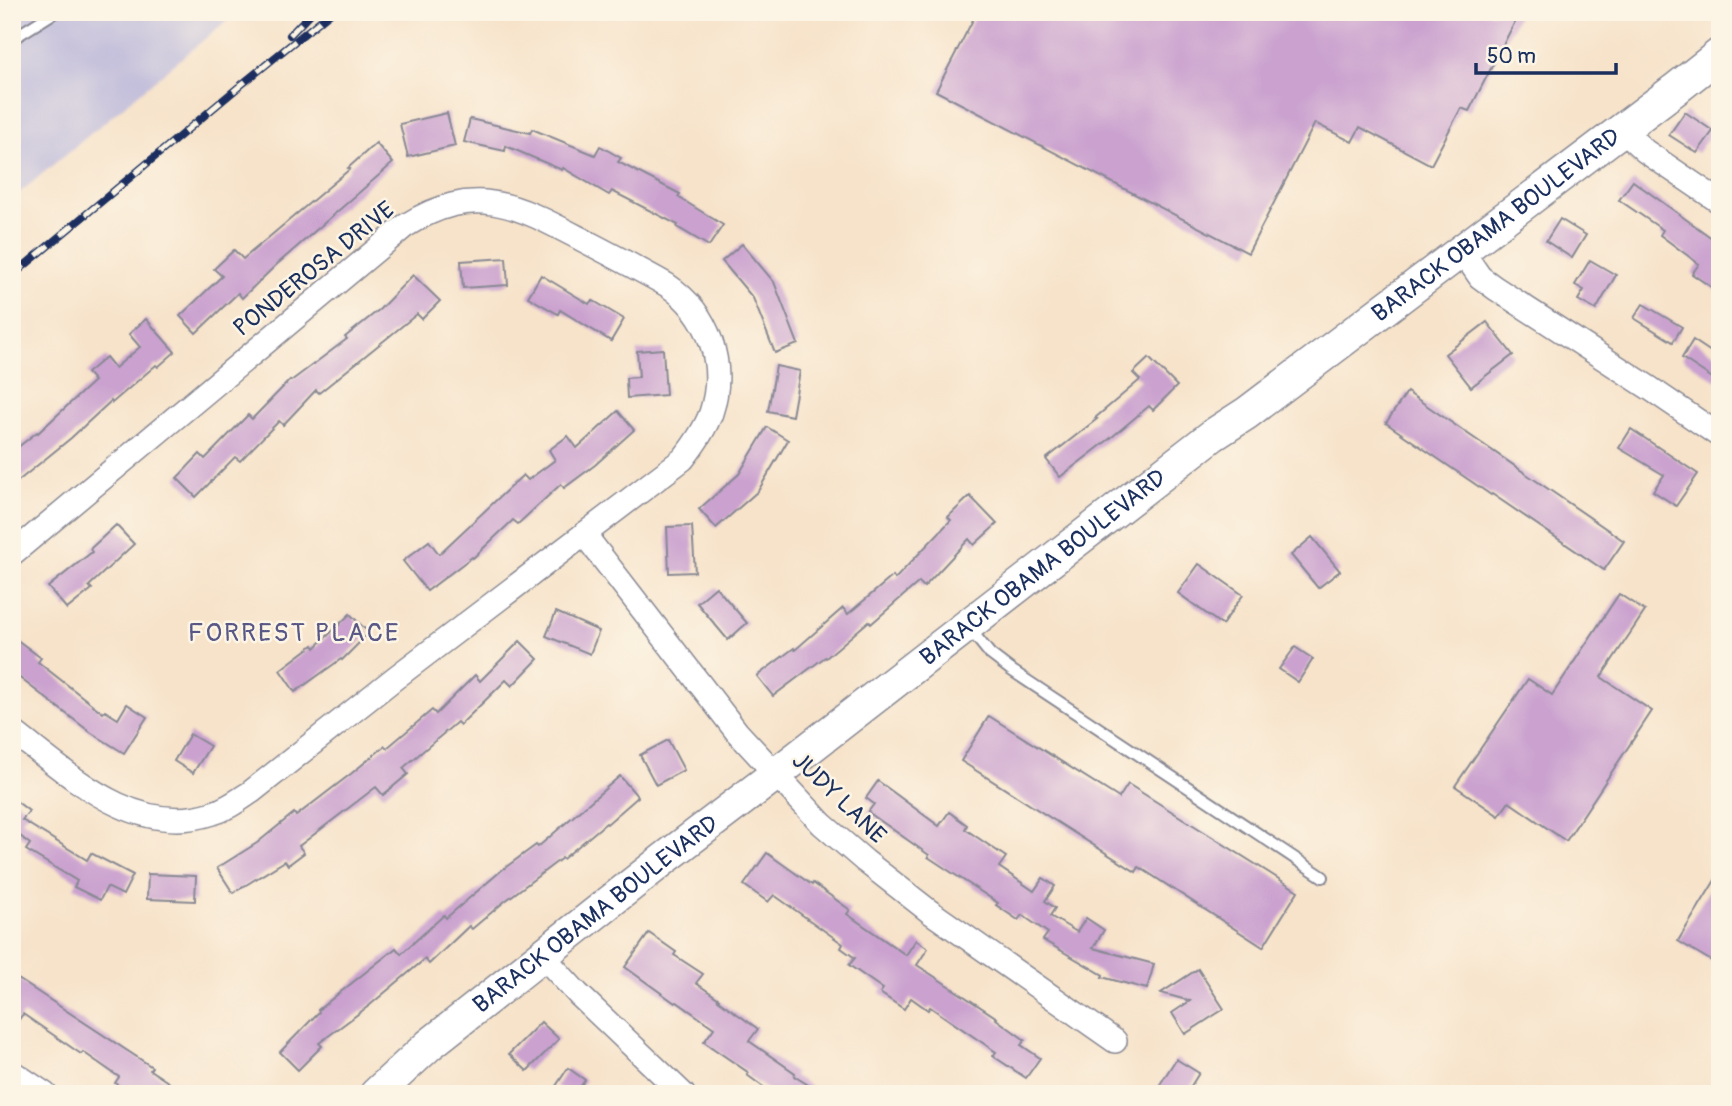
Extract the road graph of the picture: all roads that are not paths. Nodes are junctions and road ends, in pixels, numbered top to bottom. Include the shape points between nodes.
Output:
1 (55, 12) edge
2 (12, 39) edge
3 (1720, 54) edge
4 (1621, 129) junction
5 (1720, 202) edge
6 (1462, 251) junction
7 (1720, 436) edge
8 (584, 534) junction
9 (12, 554) edge
10 (968, 626) junction
11 (12, 731) edge
12 (776, 775) junction
13 (1323, 877) dead end
14 (542, 955) junction
15 (1115, 1041) dead end
16 (12, 1072) edge
17 (45, 1094) edge
18 (376, 1094) edge
19 (683, 1094) edge

1 - 2 lane
3 - 4 main road, BARACK OBAMA BOULEVARD
4 - 5 street
4 - 6 main road, BARACK OBAMA BOULEVARD
6 - 7 street via 1479,276 1495,288
6 - 10 main road, BARACK OBAMA BOULEVARD via 1213,435
8 - 9 street, PONDEROSA DRIVE via 692,448 711,413 715,353 708,332 680,293 537,216 510,205 478,201 438,209 405,226
8 - 11 street, PONDEROSA DRIVE via 251,792 214,813 174,819 131,811 86,787
8 - 12 street, JUDY LANE via 737,733
10 - 12 main road, BARACK OBAMA BOULEVARD
10 - 13 lane via 990,654 1011,670
12 - 14 main road, BARACK OBAMA BOULEVARD
12 - 15 street, JUDY LANE via 865,861
14 - 18 main road, BARACK OBAMA BOULEVARD via 429,1045
14 - 19 street
16 - 17 street

